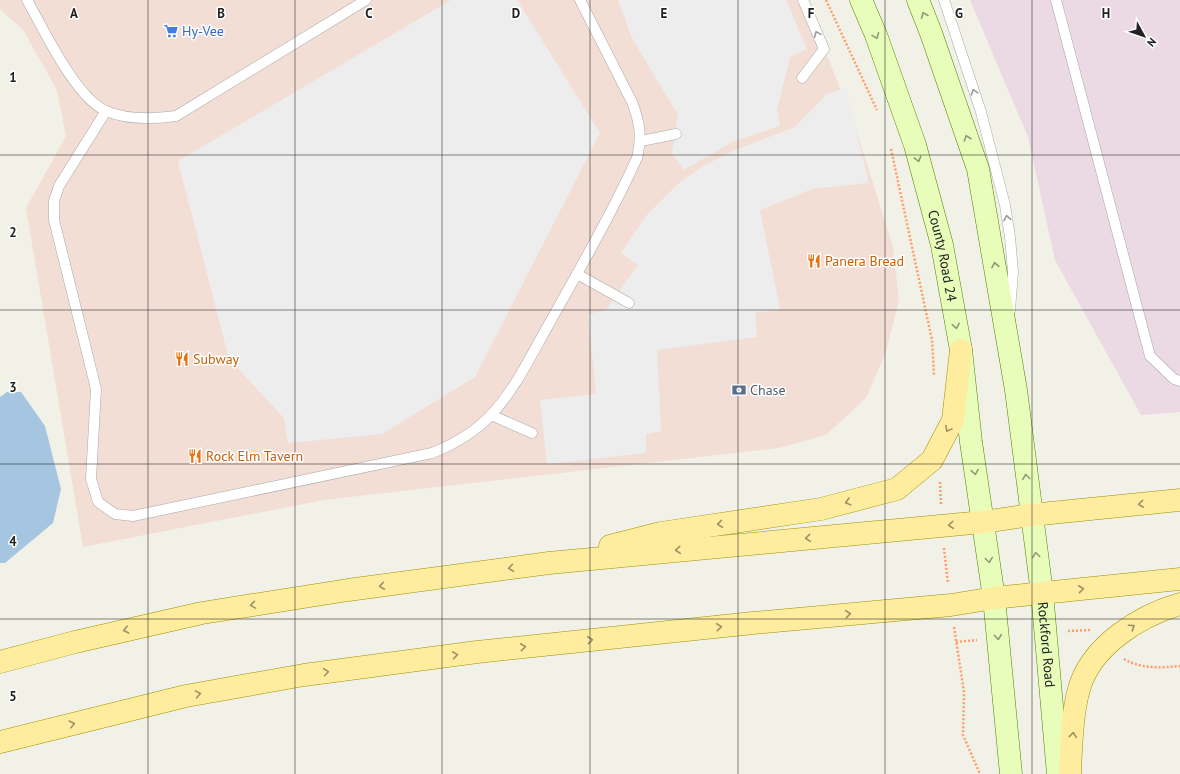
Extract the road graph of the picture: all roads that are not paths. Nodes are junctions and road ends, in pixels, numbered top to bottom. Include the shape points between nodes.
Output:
1 (26, 0) edge
2 (366, 0) edge
3 (580, 0) edge
4 (802, 0) edge
5 (861, 0) edge
6 (918, 0) edge
7 (944, 0) edge
8 (1056, 0) edge
9 (802, 78) dead end
10 (106, 111) junction
11 (676, 134) dead end
12 (641, 141) junction
13 (577, 274) junction
14 (629, 303) dead end
15 (1007, 340) junction
16 (961, 350) junction
17 (1180, 381) edge
18 (492, 415) junction
19 (532, 433) dead end
20 (1180, 500) edge
21 (1031, 515) junction
22 (983, 522) junction
23 (549, 562) junction
24 (1180, 579) edge
25 (1042, 593) junction
26 (994, 598) junction
27 (1180, 604) edge
28 (0, 662) edge
29 (0, 742) edge
30 (1010, 774) edge
31 (1058, 774) edge
32 (1070, 774) edge

1 - 10 lane via 76,85
2 - 10 lane via 176,116 137,118
3 - 12 lane via 632,102 638,118
9 -> 4 lane via 824,49
5 -> 16 street, County Road 24 via 876,35 914,145 942,245
15 -> 6 street via 978,169 932,33
15 -> 7 lane via 1013,272 1006,212 981,112
8 - 17 lane via 1150,356 1174,379
10 - 18 lane via 59,186 54,202 54,220 96,389 91,479 98,502 115,514 133,516 432,453 454,444
11 - 12 lane
12 - 13 lane via 629,176
13 - 14 lane
13 - 18 lane via 508,395
21 -> 15 street via 1016,390
16 -> 22 street, County Road 24
16 -> 23 main road via 952,420 932,460 897,489 821,509 661,533
18 - 19 lane
20 -> 21 main road
21 - 22 main road
25 -> 21 street, Rockford Road
22 -> 23 main road
22 -> 26 street
23 -> 28 main road via 202,613
25 -> 24 main road
25 - 26 main road
25 - 31 street, Rockford Road
29 -> 26 main road via 186,696 304,675 477,652 951,605
26 -> 30 street
32 -> 27 main road via 1079,689 1086,671 1113,639 1163,609

